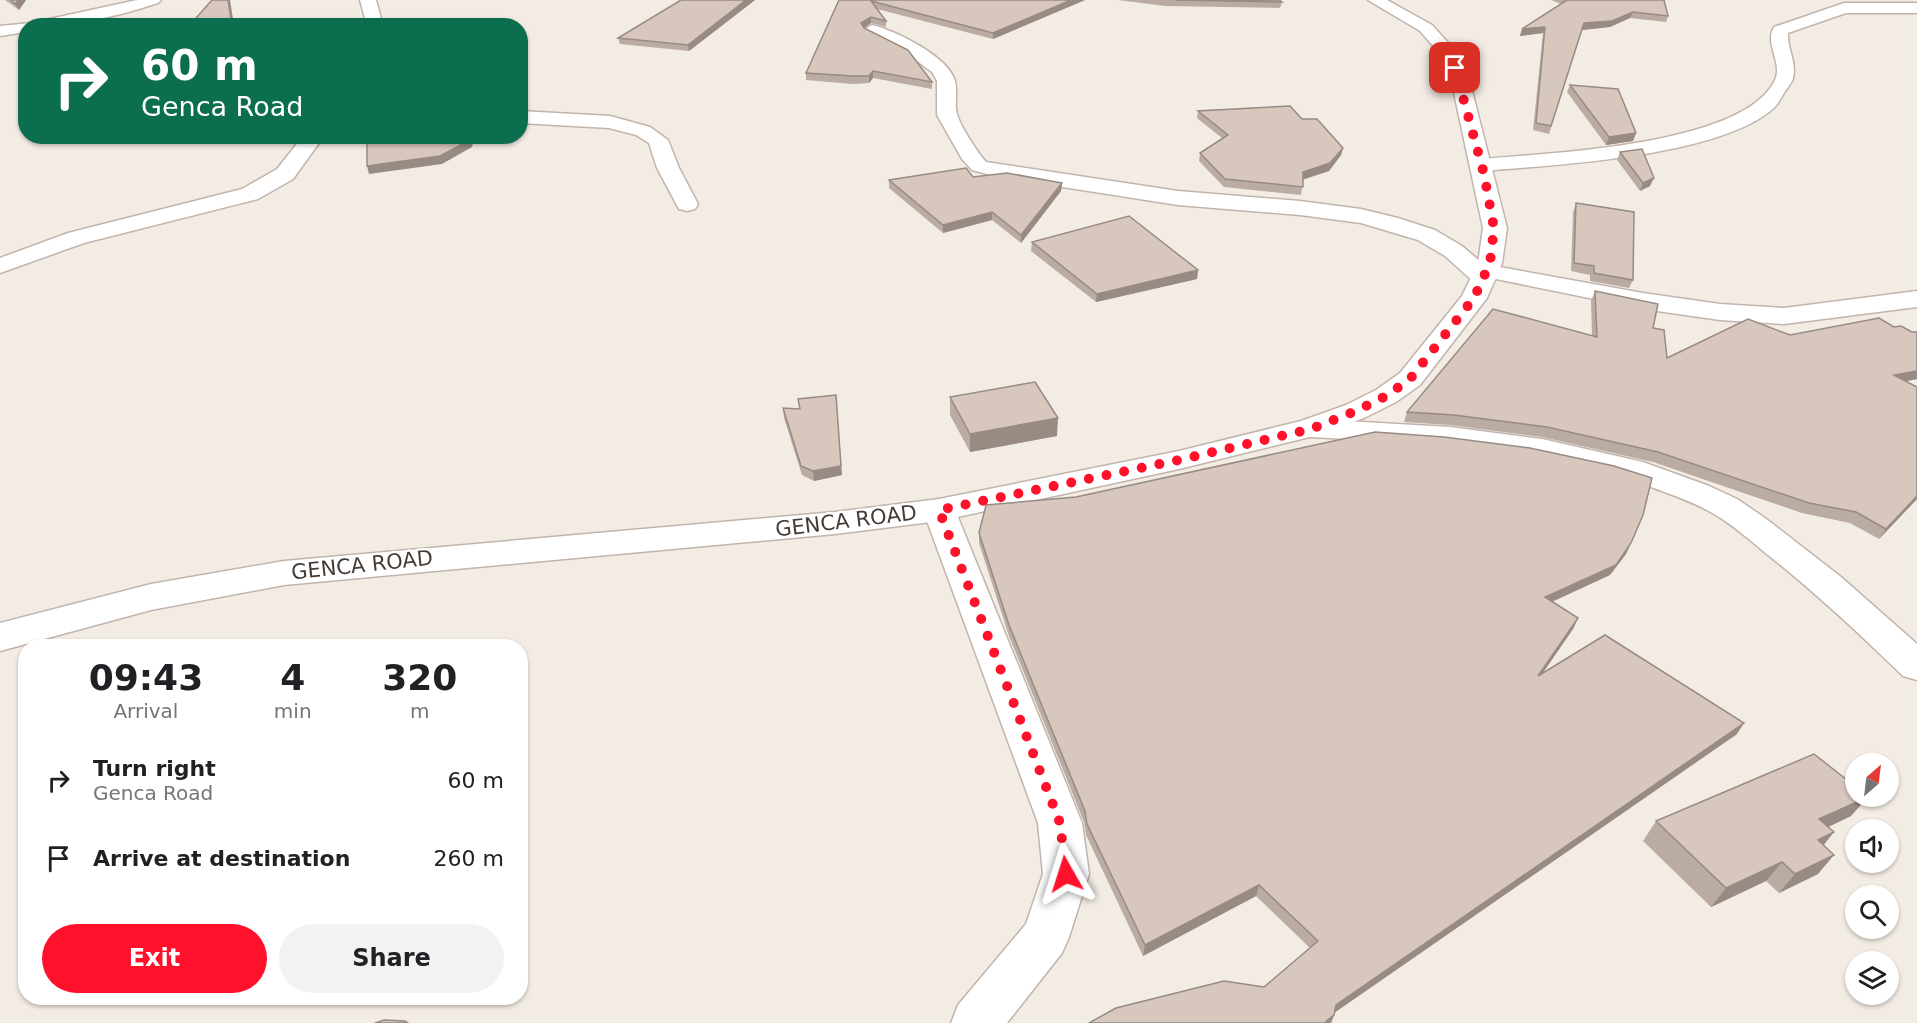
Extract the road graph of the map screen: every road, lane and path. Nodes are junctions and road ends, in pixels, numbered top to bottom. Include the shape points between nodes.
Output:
1 (153, 0) edge
2 (368, 0) edge
3 (1376, 0) edge
4 (1917, 8) edge
5 (79, 18) edge
6 (374, 18) edge
7 (18, 28) edge
8 (872, 30) edge
9 (0, 31) edge
10 (528, 117) edge
11 (308, 144) edge
12 (1482, 165) junction
13 (687, 204) dead end
14 (0, 266) edge
15 (1485, 274) junction
16 (1917, 299) edge
17 (1888, 304) junction
18 (1917, 321) edge
19 (1311, 429) junction
20 (939, 510) junction
21 (0, 637) edge
22 (1917, 666) edge
23 (976, 1023) edge

1 - 5 street
2 - 6 street
3 - 12 street, GENCA ROAD via 1426,28 1451,56
4 - 12 street via 1844,8 1780,30 1785,79 1775,96 1754,115 1715,131 1589,156
7 - 9 street
8 - 15 street via 907,45 940,69 946,81 946,115 979,165 1178,198 1384,222 1435,239
10 - 13 street via 610,122 643,131 658,140
11 - 14 street via 285,174 250,194 76,238
12 - 15 street, GENCA ROAD via 1494,228
15 - 17 street via 1720,312 1784,316
15 - 19 street, GENCA ROAD via 1474,298 1410,379 1386,396
16 - 17 street
17 - 18 street
19 - 20 street, GENCA ROAD
19 - 22 street via 1420,433 1527,444 1659,478 1718,502 1753,525 1823,579
20 - 21 street, GENCA ROAD via 284,573 152,597
20 - 23 street via 1060,823 1066,874 1045,937

